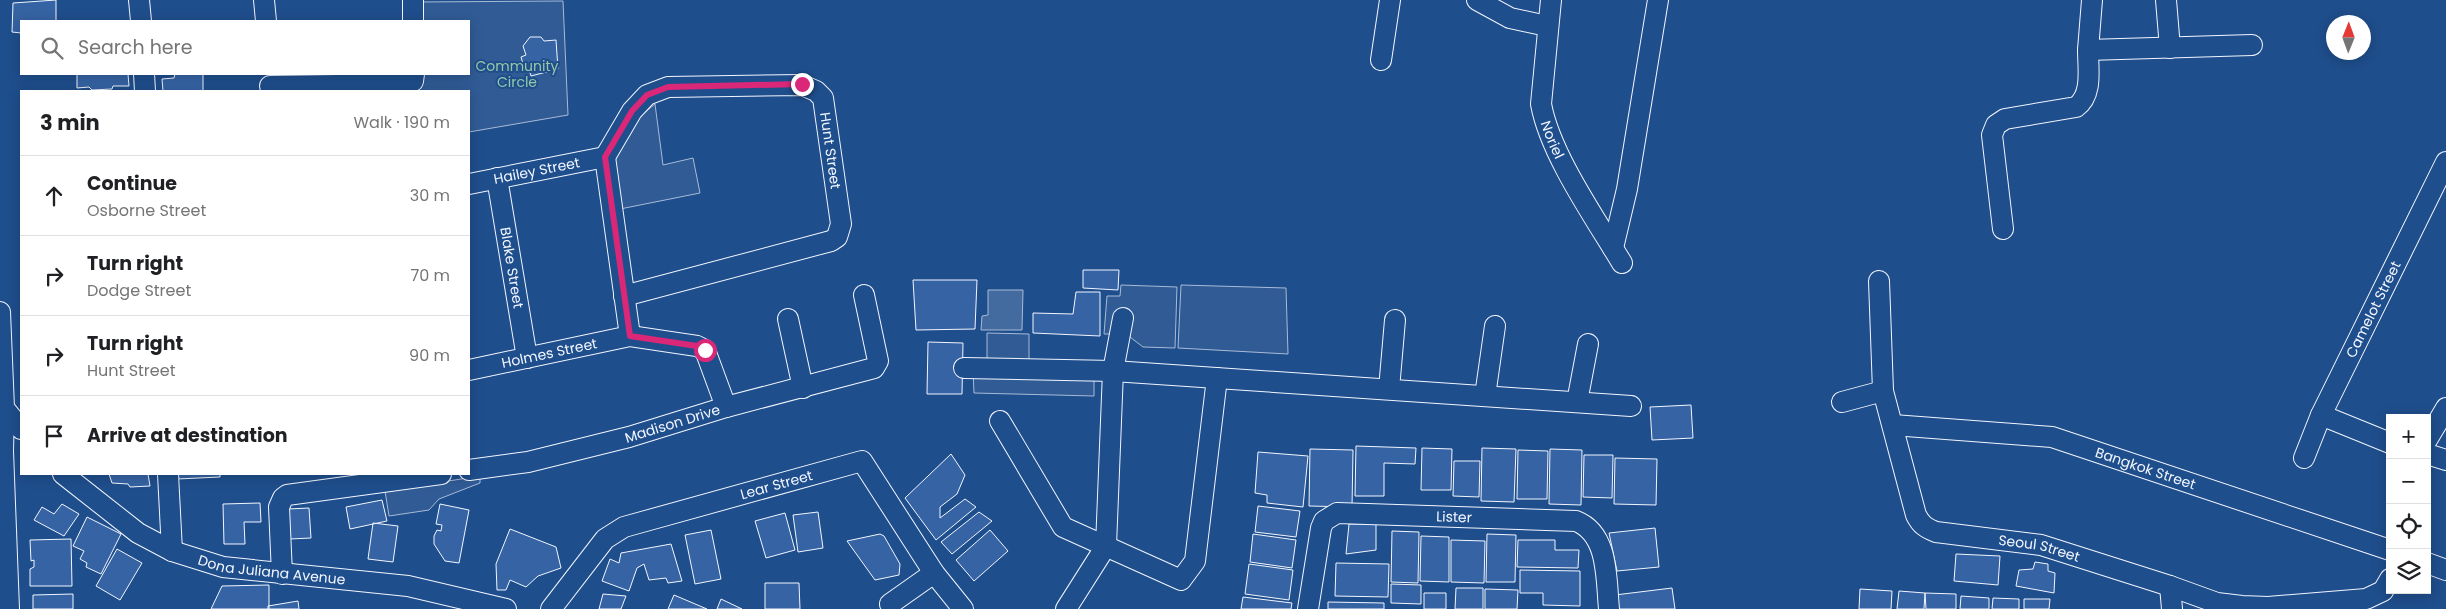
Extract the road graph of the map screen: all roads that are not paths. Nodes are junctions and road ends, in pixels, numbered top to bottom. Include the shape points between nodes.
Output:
1 (139, 0) edge
2 (264, 0) edge
3 (413, 0) edge
4 (1390, 0) edge
5 (1477, 0) edge
6 (1551, 0) edge
7 (1658, 0) edge
8 (2092, 0) edge
9 (2166, 0) edge
10 (141, 20) edge
11 (266, 20) edge
12 (414, 20) edge
13 (1547, 26) junction
14 (2252, 45) dead end
15 (2170, 48) junction
16 (2088, 50) junction
17 (1381, 60) dead end
18 (144, 75) edge
19 (414, 75) edge
20 (270, 84) edge
21 (145, 90) edge
22 (605, 157) junction
23 (2446, 162) edge
24 (497, 178) junction
25 (470, 184) edge
26 (2003, 229) dead end
27 (1879, 281) dead end
28 (864, 295) dead end
29 (624, 296) junction
30 (0, 312) edge
31 (1123, 318) dead end
32 (788, 319) dead end
33 (1395, 320) dead end
34 (1495, 326) dead end
35 (630, 336) junction
36 (1588, 344) dead end
37 (527, 358) junction
38 (964, 368) dead end
39 (470, 370) edge
40 (1113, 371) junction
41 (1218, 378) junction
42 (803, 388) junction
43 (1389, 389) junction
44 (1883, 391) junction
45 (1485, 396) junction
46 (1577, 402) junction
47 (1842, 402) dead end
48 (1631, 406) dead end
49 (726, 407) junction
50 (4, 408) junction
51 (2446, 408) edge
52 (2321, 415) junction
53 (1000, 421) dead end
54 (1893, 424) junction
55 (20, 428) edge
56 (2431, 433) edge
57 (2386, 441) edge
58 (2431, 455) edge
59 (2304, 458) dead end
60 (2446, 460) edge
61 (470, 470) edge
62 (64, 475) edge
63 (168, 475) edge
64 (434, 475) edge
65 (1106, 546) junction
66 (2387, 549) edge
67 (172, 551) junction
68 (2431, 564) edge
69 (2446, 570) edge
70 (934, 572) junction
71 (282, 574) junction
72 (2170, 586) junction
73 (2386, 587) edge
74 (890, 604) dead end
75 (9, 609) edge
76 (506, 609) edge
77 (551, 609) edge
78 (963, 609) edge
79 (1066, 609) edge
80 (1308, 609) edge
81 (1610, 609) edge
82 (2172, 609) edge

1 - 10 street
2 - 11 street
3 - 12 street
4 - 17 street
5 - 13 street via 1510,18
6 - 13 street, Noriel
7 - 13 street, Noriel via 1617,256 1575,185 1544,120 1541,104
8 - 16 street
9 - 15 street
14 - 15 street
15 - 16 street
16 - 26 street via 2087,95 2082,103 2076,107 2005,118 1996,125 1992,136
18 - 21 street
19 - 20 street via 413,81 405,84
22 - 24 street, Hailey Street
22 - 29 street
22 - 29 street, Hunt Street via 632,111 647,95 668,87 802,84 823,98 841,224 837,237
23 - 52 street, Camelot Street
24 - 25 street, Hailey Street
24 - 37 street, Blake Street
27 - 44 street, Seoul Street
28 - 42 street, Madison Drive via 878,361 874,368
29 - 35 street
30 - 50 street
31 - 40 street
32 - 42 street
33 - 43 street
34 - 45 street
35 - 37 street, Holmes Street
35 - 49 street via 705,350
36 - 46 street
37 - 39 street, Holmes Street
38 - 40 street
40 - 41 street
40 - 65 street
41 - 43 street
41 - 65 street via 1195,561 1180,580
42 - 49 street, Madison Drive
43 - 45 street
44 - 47 street
44 - 54 street, Seoul Street
45 - 46 street
46 - 48 street
49 - 61 street, Madison Drive via 629,437 528,462
50 - 55 street
50 - 75 street
51 - 56 street
52 - 57 street
52 - 59 street, Camelot Street
53 - 65 street via 1063,528
54 - 66 street, Bangkok Street via 2052,437
54 - 72 street, Seoul Street via 1916,515 1927,529 2041,544
58 - 60 street
62 - 67 street, Dona Juliana Avenue via 138,533
63 - 67 street
64 - 71 street via 287,495 280,507
65 - 79 street
67 - 71 street, Dona Juliana Avenue via 223,567
68 - 69 street
70 - 74 street
70 - 77 street, Lear Street via 862,461 624,527 605,539
70 - 78 street, Lear Street
71 - 76 street, Dona Juliana Avenue via 408,586
72 - 73 street, Seoul Street via 2217,603 2268,607 2366,599 2384,591
72 - 82 street
80 - 81 street, Lister via 1321,528 1324,521 1337,513 1576,521 1594,532 1602,549

